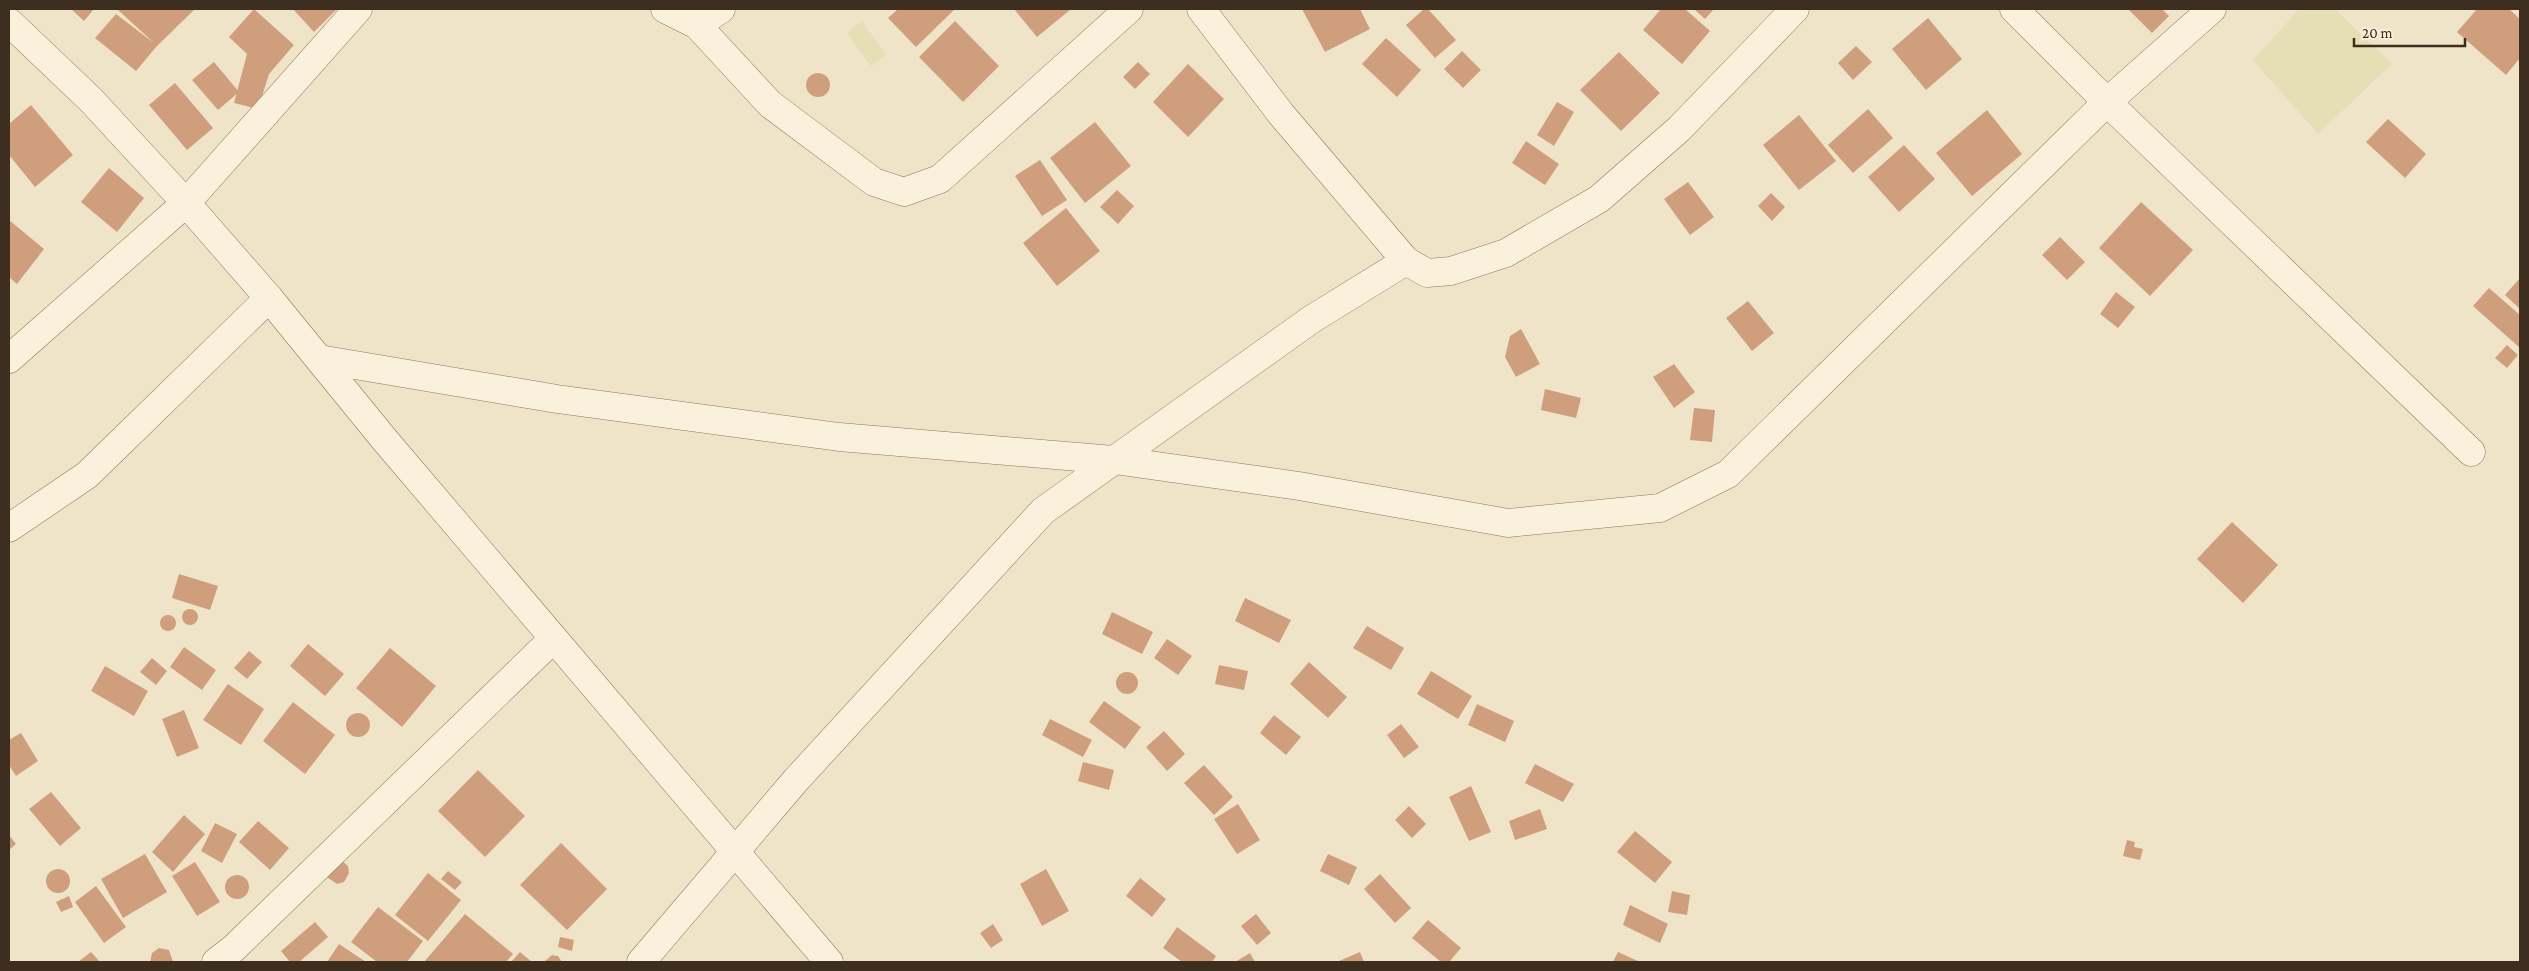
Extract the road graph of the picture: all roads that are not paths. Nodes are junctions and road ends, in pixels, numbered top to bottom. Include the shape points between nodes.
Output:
1 (358, 9) edge
2 (664, 9) edge
3 (721, 9) edge
4 (1129, 9) edge
5 (1201, 9) edge
6 (1795, 9) edge
7 (2014, 9) edge
8 (2212, 9) edge
9 (9, 22) edge
10 (697, 25) junction
11 (2107, 102) junction
12 (186, 203) junction
13 (1406, 260) junction
14 (269, 298) junction
15 (9, 358) edge
16 (319, 359) junction
17 (2471, 452) dead end
18 (1114, 460) junction
19 (9, 528) edge
20 (553, 638) junction
21 (735, 853) junction
22 (216, 962) edge
23 (641, 962) edge
24 (829, 962) edge

1 - 12 street
2 - 10 street
3 - 10 street
4 - 10 street via 940,179 904,192 874,182 770,104
5 - 13 street via 1282,114
6 - 13 street via 1679,129 1599,199 1506,253 1451,271 1427,273
7 - 11 street
8 - 11 street
9 - 12 street via 91,100
11 - 17 street
11 - 18 street via 1728,474 1660,508 1508,523 1299,486
12 - 14 street
12 - 15 street
13 - 18 street via 1312,319
14 - 16 street
14 - 19 street via 87,475
16 - 18 street via 557,399 839,437
16 - 20 street
18 - 21 street via 1042,511 796,780
20 - 21 street
20 - 22 street
21 - 23 street
21 - 24 street

